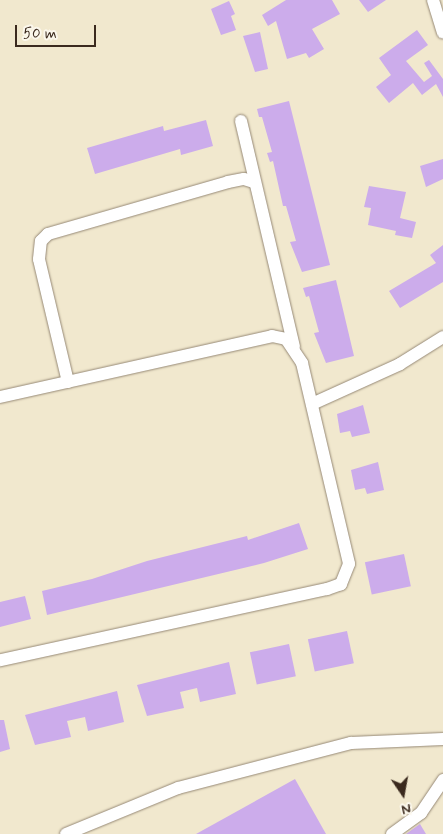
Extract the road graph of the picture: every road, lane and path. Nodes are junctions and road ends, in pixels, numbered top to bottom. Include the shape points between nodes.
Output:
1 (432, 0) edge
2 (443, 33) edge
3 (241, 121) dead end
4 (254, 182) junction
5 (443, 337) edge
6 (294, 347) junction
7 (68, 382) junction
8 (0, 397) edge
9 (312, 404) junction
10 (0, 660) edge
11 (443, 739) edge
12 (443, 780) edge
13 (66, 834) edge
14 (392, 834) edge

1 - 2 street
3 - 4 street
4 - 6 street via 260,192
4 - 7 street via 244,179 228,182 44,238 39,259
5 - 9 street via 400,364
6 - 7 street via 286,339 272,336
6 - 9 street via 302,363
7 - 8 street
9 - 10 street via 349,564 341,584
11 - 13 street via 351,742 178,788
12 - 14 street via 421,814

